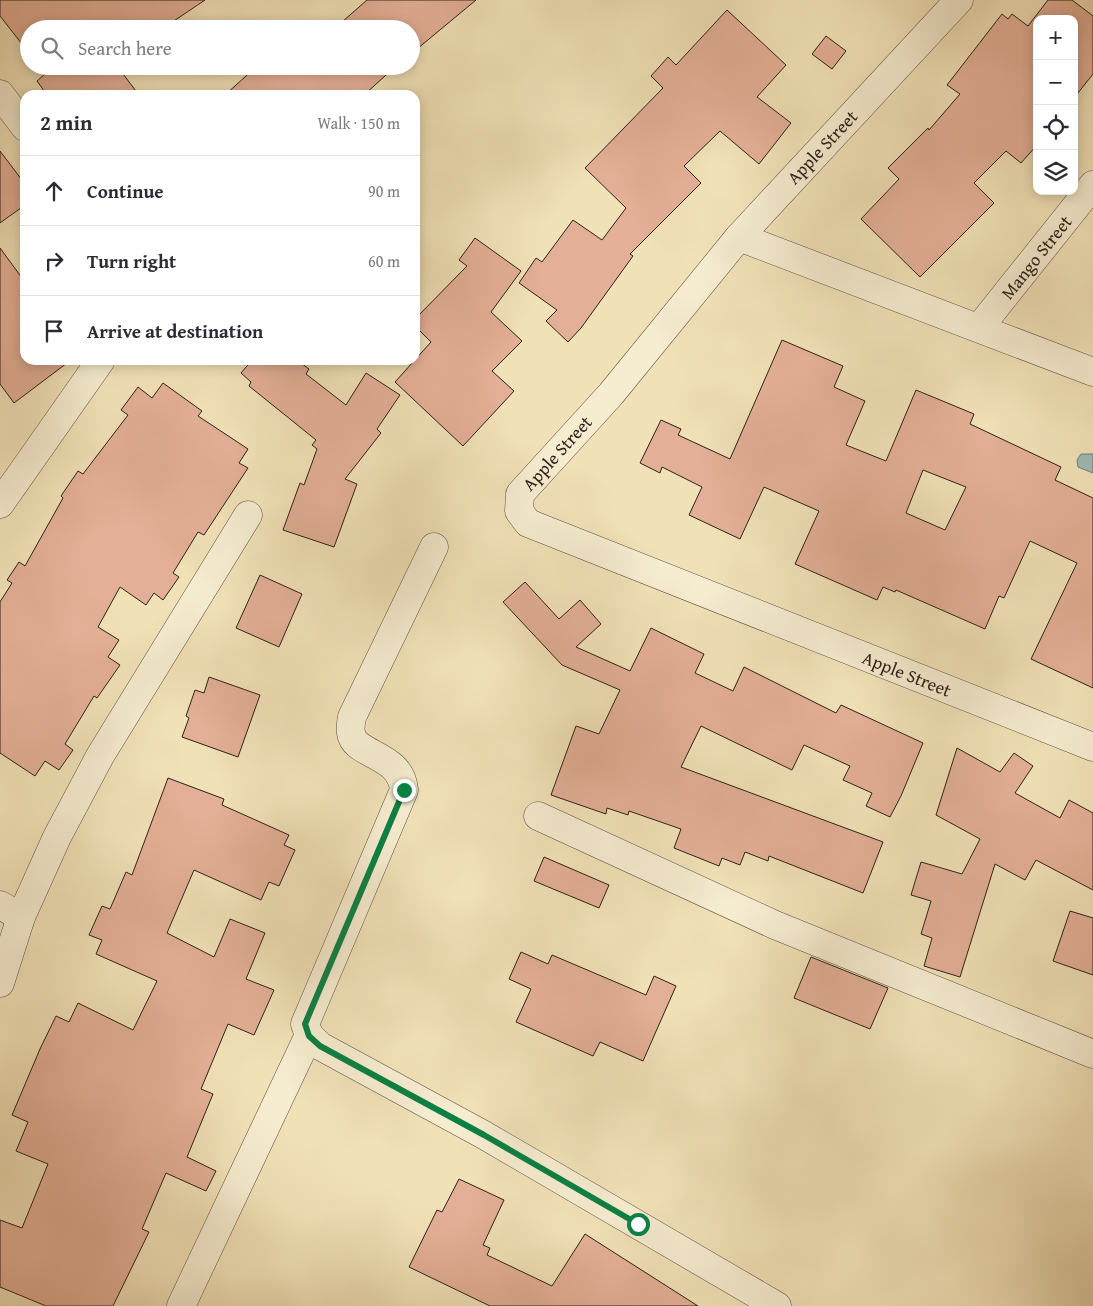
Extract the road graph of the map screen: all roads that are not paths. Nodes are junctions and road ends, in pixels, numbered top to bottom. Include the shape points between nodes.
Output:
1 (959, 0) edge
2 (0, 94) edge
3 (20, 120) edge
4 (1093, 184) edge
5 (739, 237) junction
6 (979, 328) junction
7 (97, 365) edge
8 (1093, 372) edge
9 (0, 504) edge
10 (248, 515) dead end
11 (434, 547) dead end
12 (1093, 748) edge
13 (538, 816) dead end
14 (10, 911) edge
15 (0, 983) edge
16 (309, 1036) junction
17 (1093, 1054) edge
18 (181, 1306) edge
19 (778, 1306) edge

1 - 5 street, Apple Street
2 - 3 street
4 - 6 street, Mango Street
5 - 6 street
5 - 12 street, Apple Street via 611,394 520,494 519,511 528,523
6 - 8 street
7 - 9 street
10 - 14 street via 100,756 57,838
11 - 16 street via 352,717 351,734 355,742 393,765 403,780 404,790 305,1024
13 - 17 street via 775,924
14 - 15 street
16 - 18 street
16 - 19 street via 320,1046 484,1135

